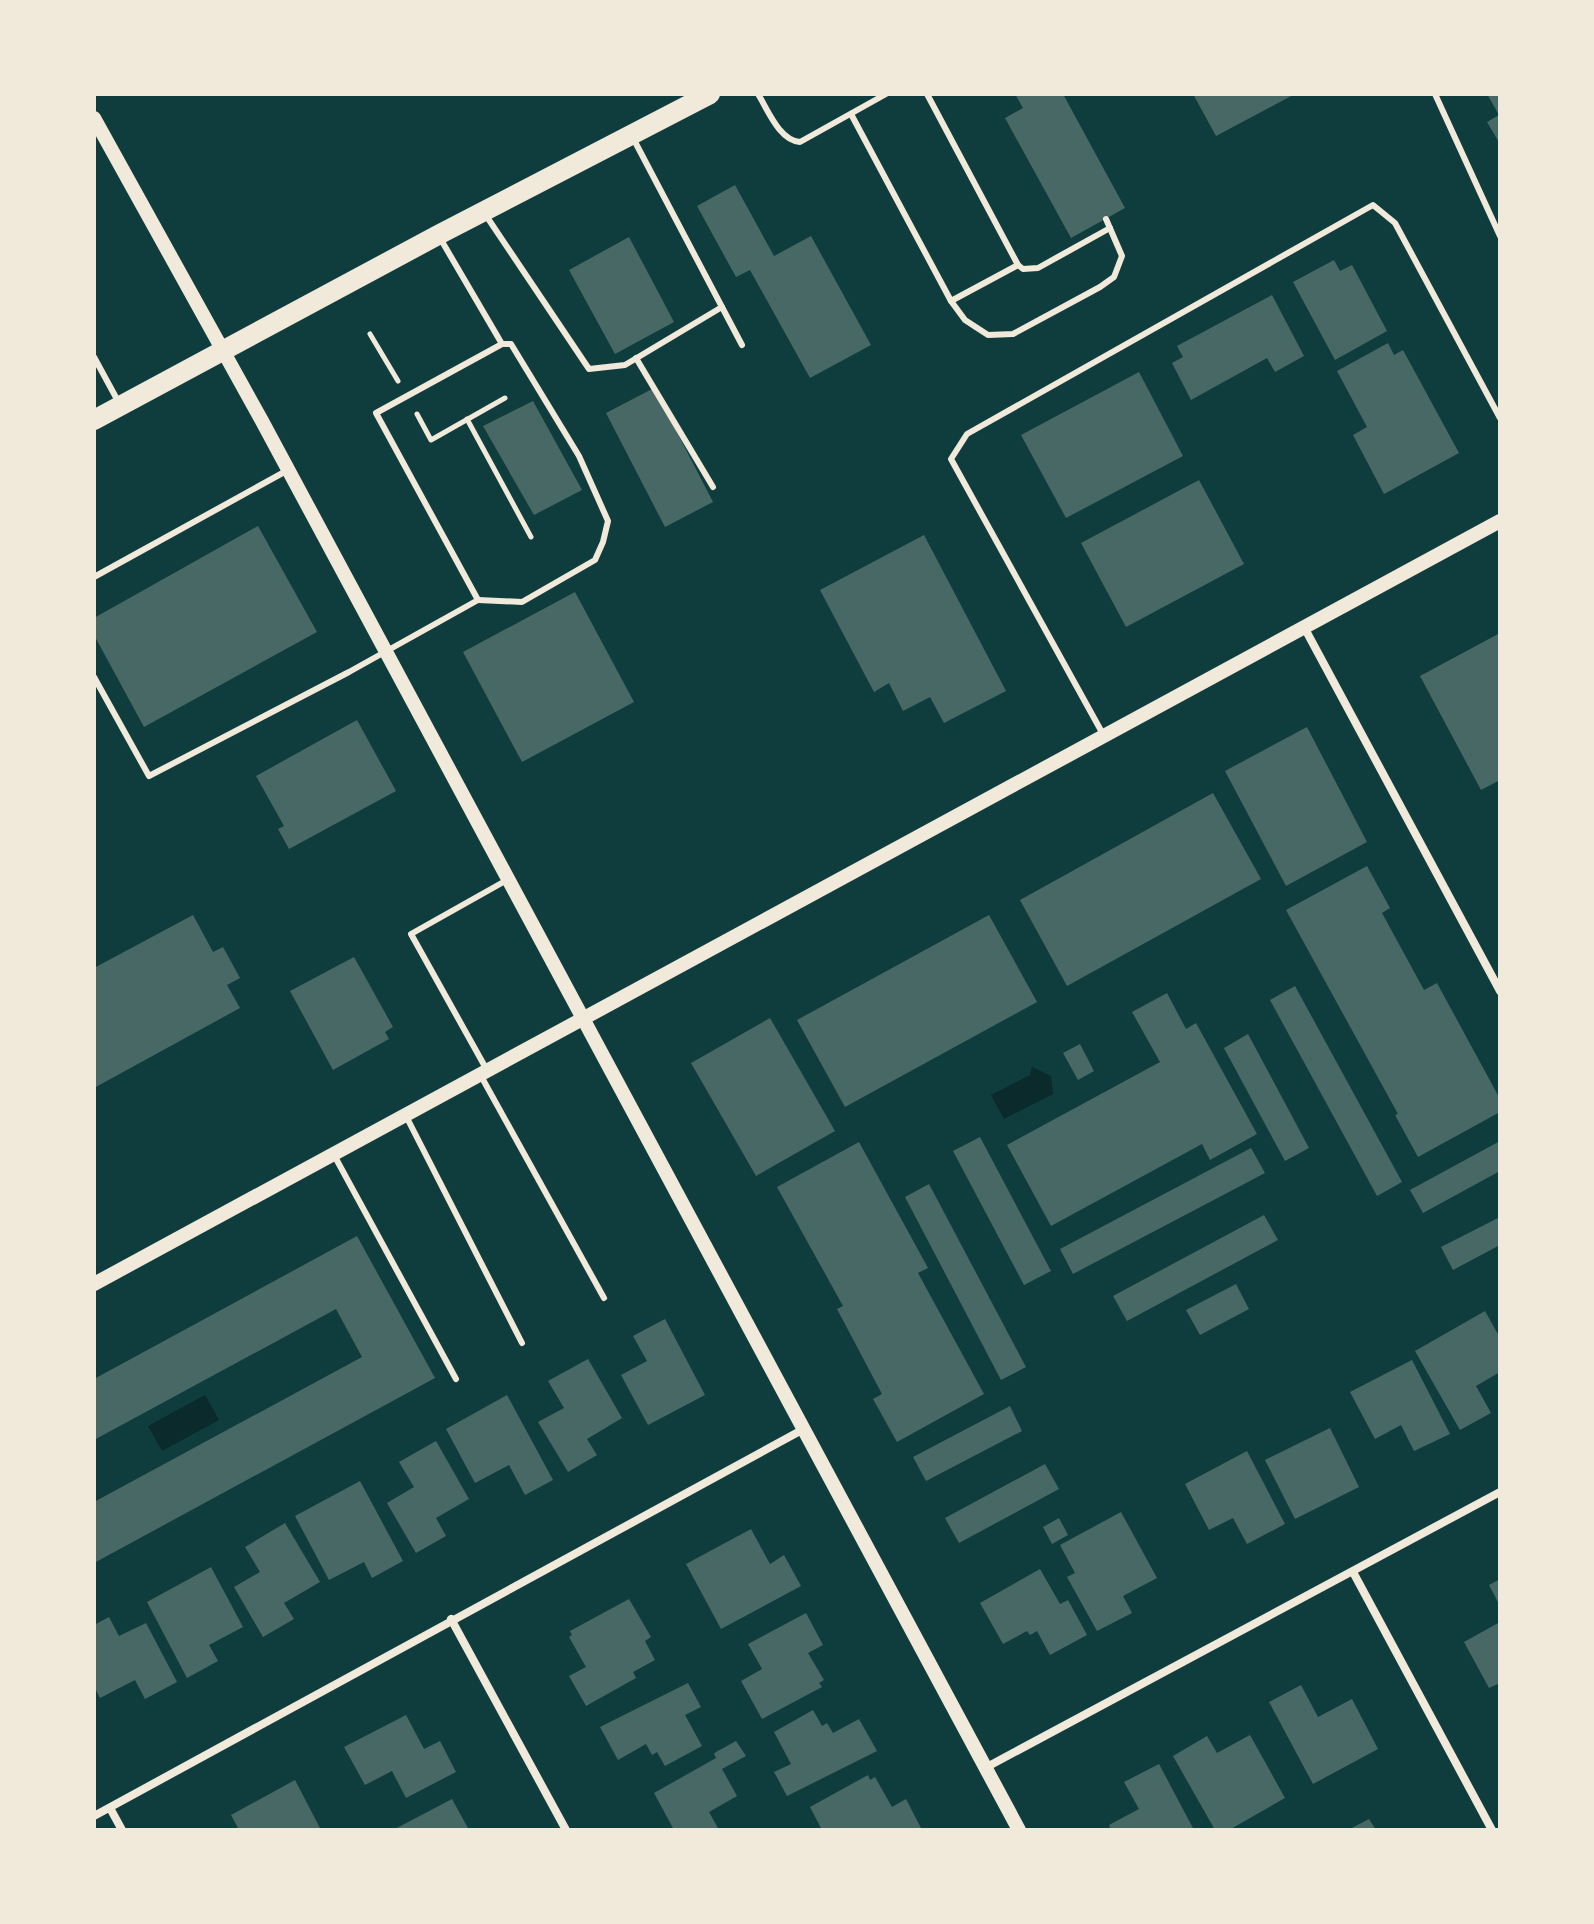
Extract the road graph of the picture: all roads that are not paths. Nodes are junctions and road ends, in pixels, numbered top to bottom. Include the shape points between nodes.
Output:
1 (710, 94) edge
2 (758, 94) edge
3 (886, 94) edge
4 (927, 94) edge
5 (1435, 94) edge
6 (851, 114) junction
7 (94, 118) edge
8 (631, 135) junction
9 (483, 211) junction
10 (1106, 219) dead end
11 (1110, 228) junction
12 (438, 235) junction
13 (1500, 236) edge
14 (1018, 265) junction
15 (951, 301) junction
16 (722, 307) junction
17 (502, 344) junction
18 (742, 345) dead end
19 (222, 351) junction
20 (94, 357) edge
21 (636, 358) junction
22 (120, 405) junction
23 (1500, 418) edge
24 (94, 420) edge
25 (288, 470) junction
26 (713, 487) dead end
27 (1500, 521) edge
28 (94, 577) edge
29 (478, 600) junction
30 (1304, 627) junction
31 (386, 652) junction
32 (94, 677) edge
33 (1104, 736) junction
34 (507, 880) junction
35 (1500, 991) edge
36 (582, 1020) junction
37 (484, 1074) junction
38 (406, 1116) junction
39 (334, 1155) junction
40 (94, 1284) edge
41 (604, 1298) dead end
42 (522, 1343) dead end
43 (456, 1379) dead end
44 (802, 1430) junction
45 (1500, 1492) edge
46 (1353, 1572) junction
47 (451, 1619) junction
48 (985, 1768) junction
49 (110, 1808) junction
50 (94, 1816) edge
51 (122, 1830) edge
52 (566, 1830) edge
53 (1019, 1830) edge
54 (1492, 1830) edge

1 - 8 main road
2 - 6 lane via 791,141 800,142
3 - 6 lane
4 - 14 lane
5 - 13 lane
6 - 15 lane
7 - 19 street
8 - 9 main road
8 - 16 lane
9 - 12 main road
9 - 21 lane via 589,369 625,365
10 - 11 lane
11 - 14 lane via 1038,268
11 - 15 lane via 1122,256 1114,277 1013,334 988,335 965,320
12 - 17 lane
12 - 19 main road
14 - 15 lane
16 - 18 lane
16 - 21 lane
17 - 29 lane via 376,413
17 - 29 lane via 511,344 546,399 608,521 595,560 522,602
19 - 22 main road
19 - 25 street
20 - 22 lane
21 - 26 lane
22 - 24 main road
23 - 33 lane via 1395,223 1373,205 967,434 951,459
25 - 28 lane
25 - 31 street
27 - 30 street
29 - 31 lane
30 - 33 street
30 - 35 street
31 - 32 lane via 149,776
31 - 34 street
33 - 36 street
34 - 36 street
34 - 37 lane via 411,934
36 - 37 street
36 - 44 street
37 - 38 street
37 - 41 lane
38 - 39 street
38 - 42 lane
39 - 40 street
39 - 43 lane
44 - 47 street
44 - 48 street
45 - 46 street
46 - 48 street
46 - 54 street
47 - 49 street
47 - 52 street
48 - 53 street
49 - 50 street
49 - 51 street

